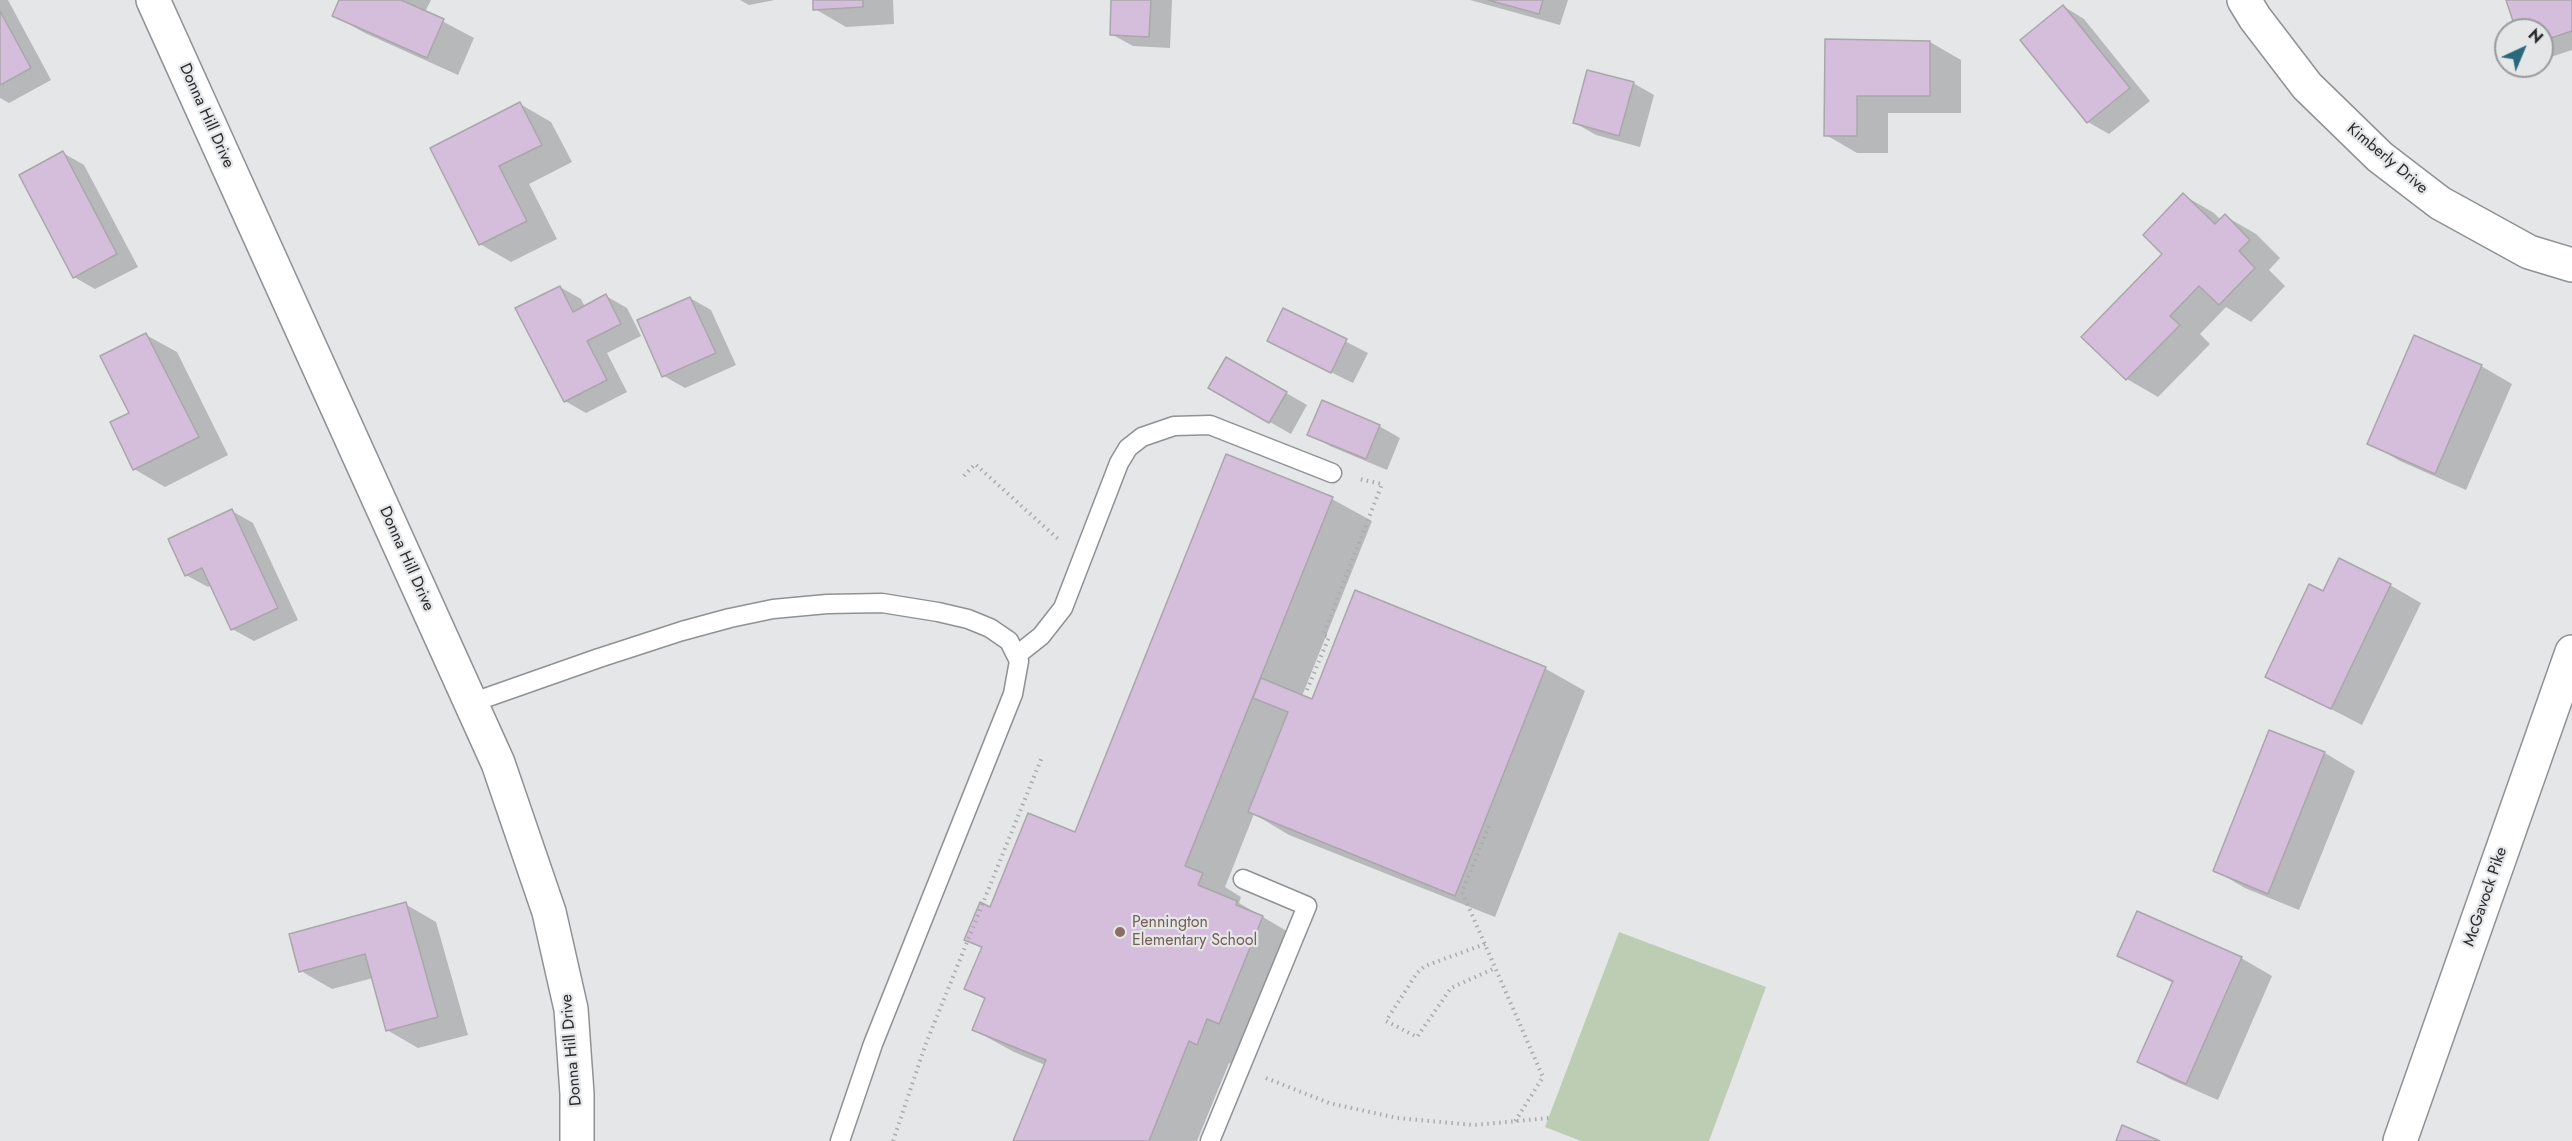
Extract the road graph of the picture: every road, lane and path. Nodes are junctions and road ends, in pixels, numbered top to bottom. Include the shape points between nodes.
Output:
1 (153, 0) edge
2 (2244, 0) edge
3 (2572, 265) edge
4 (1332, 473) joint
5 (964, 476) dead end
6 (1082, 560) junction
7 (2572, 652) edge
8 (1017, 655) junction
9 (1307, 690) dead end
10 (471, 703) junction
11 (1042, 757) dead end
12 (1489, 826) dead end
13 (1243, 879) dead end
14 (1485, 944) junction
15 (1495, 968) junction
16 (1240, 1068) junction
17 (1549, 1118) dead end
18 (1515, 1123) junction
19 (577, 1141) edge
20 (840, 1141) edge
21 (893, 1141) edge
22 (1210, 1141) edge
23 (2400, 1141) edge

1 - 10 street, Donna Hill Drive
2 - 3 street, Kimberly Drive via 2307,86 2380,157 2440,202 2529,252
4 - 6 lane via 1210,425 1158,430 1128,448 1119,463
4 - 9 path via 1382,484 1323,635 1329,637
5 - 6 path via 975,464
6 - 8 lane via 1053,623
7 - 23 street, McGavock Pike
8 - 10 lane via 1004,636 968,619 882,603 827,604 730,618 598,658
8 - 20 lane via 1013,694 873,1044
10 - 19 street, Donna Hill Drive via 525,839 559,951 571,1009 578,1094
11 - 21 path via 925,1046
12 - 14 path via 1462,892
13 - 16 lane via 1307,906
14 - 15 path
14 - 15 path via 1425,966 1386,1021 1417,1037 1451,988
15 - 18 path via 1544,1077
16 - 18 path via 1329,1103 1376,1114 1474,1125
16 - 22 lane
17 - 18 path

